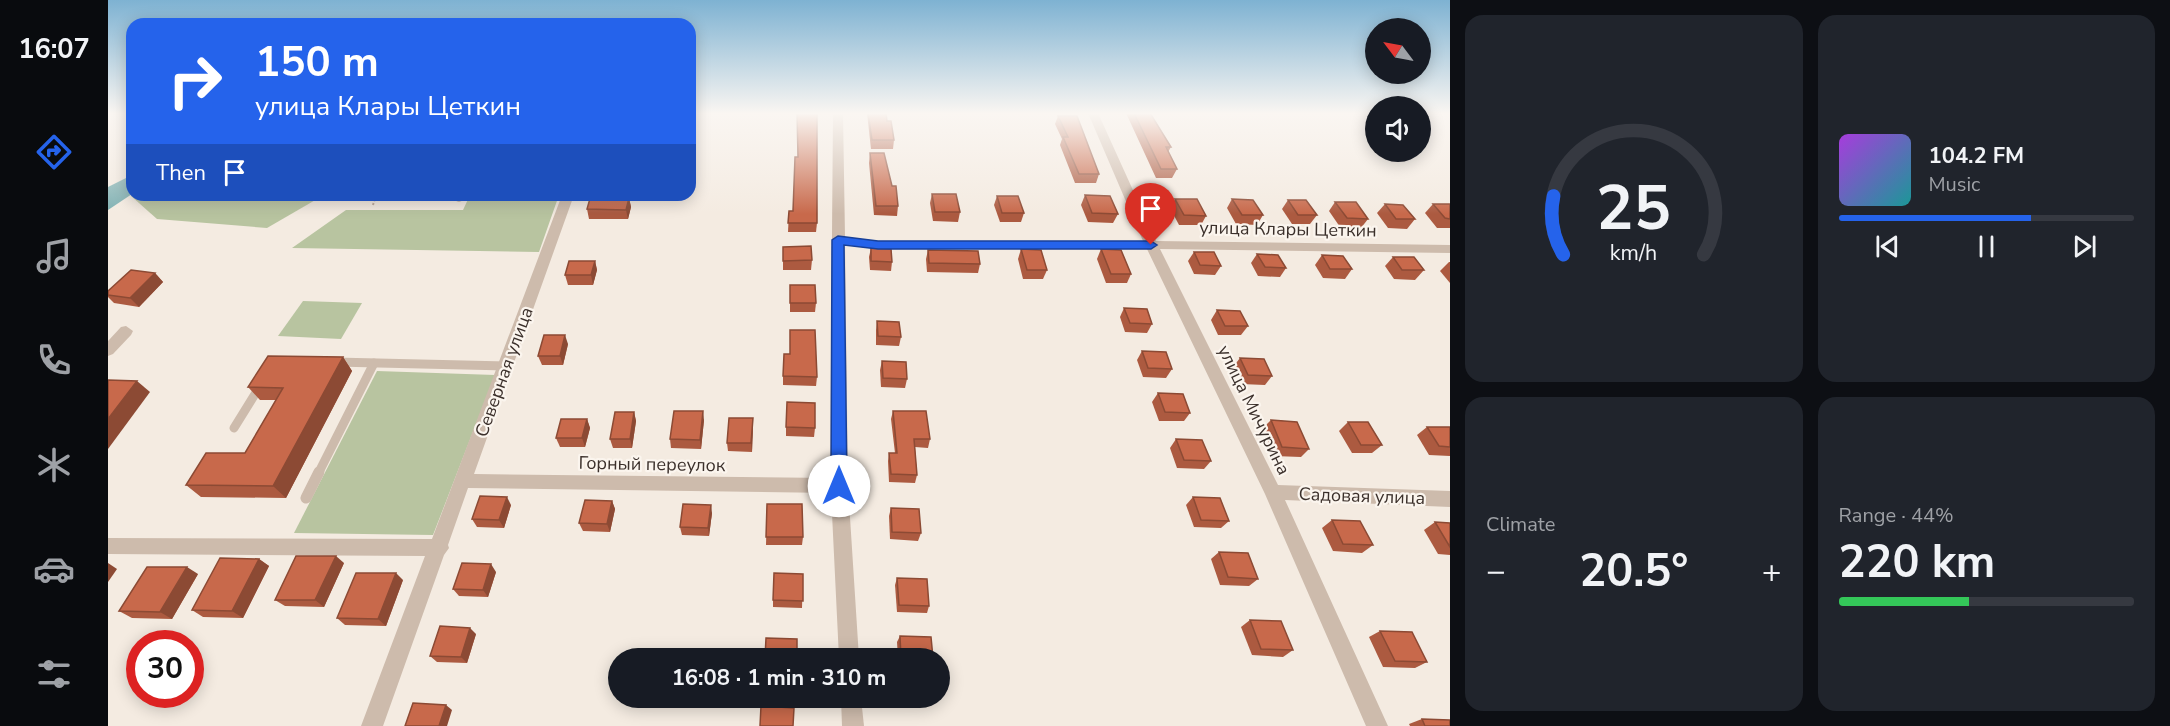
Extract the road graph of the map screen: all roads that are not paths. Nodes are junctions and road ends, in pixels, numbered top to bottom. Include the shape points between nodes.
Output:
1 (838, 147) edge
2 (1108, 147) edge
3 (566, 201) edge
4 (838, 240) junction
5 (1151, 245) junction
6 (1450, 249) edge
7 (126, 331) dead end
8 (108, 350) edge
9 (320, 362) edge
10 (374, 363) junction
11 (507, 366) junction
12 (264, 380) edge
13 (234, 428) dead end
14 (464, 481) junction
15 (839, 486) junction
16 (1273, 492) junction
17 (306, 498) dead end
18 (1450, 499) edge
19 (108, 546) edge
20 (440, 548) junction
21 (848, 648) edge
22 (852, 708) edge
23 (372, 726) edge
24 (853, 726) edge
25 (1377, 726) edge

1 - 4 street
2 - 5 street, улица Мичурина
3 - 11 street, Северная улица
4 - 5 street, улица Клары Цеткин via 878,245
4 - 15 street
5 - 6 street, улица Клары Цеткин
5 - 16 street, улица Мичурина
7 - 8 street
9 - 10 lane
10 - 11 lane
10 - 17 lane
11 - 14 street, Северная улица
12 - 13 lane
14 - 15 street, Горный переулок
14 - 20 street, Северная улица
15 - 21 street
16 - 18 street, Садовая улица
16 - 25 street, улица Мичурина
19 - 20 street
20 - 23 street, Северная улица
22 - 24 street

